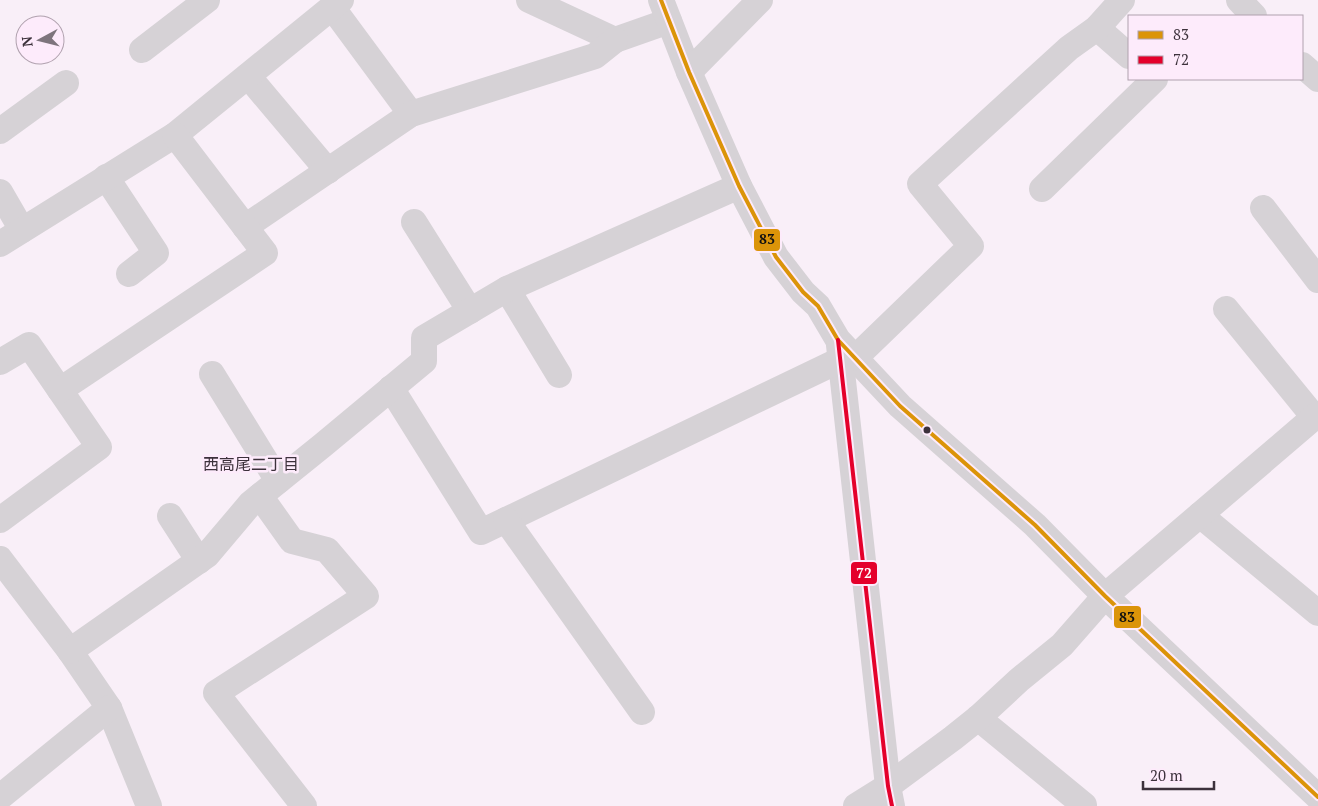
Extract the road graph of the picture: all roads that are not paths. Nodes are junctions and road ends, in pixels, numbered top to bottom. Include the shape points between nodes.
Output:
1 (207, 0) edge
2 (529, 0) edge
3 (760, 0) edge
4 (1122, 0) edge
5 (1239, 0) edge
6 (337, 4) edge
7 (665, 10) edge
8 (1253, 15) edge
9 (1097, 28) junction
10 (615, 40) junction
11 (142, 50) dead end
12 (1128, 55) edge
13 (1303, 67) edge
14 (689, 72) junction
15 (248, 76) junction
16 (1318, 79) edge
17 (1154, 80) edge
18 (66, 83) dead end
19 (411, 114) junction
20 (0, 131) edge
21 (175, 135) junction
22 (328, 171) junction
23 (106, 177) junction
24 (739, 186) junction
25 (1042, 189) dead end
26 (0, 192) edge
27 (1263, 208) dead end
28 (414, 222) dead end
29 (245, 227) junction
30 (22, 230) junction
31 (0, 244) edge
32 (129, 274) dead end
33 (1318, 280) edge
34 (507, 289) junction
35 (1226, 309) dead end
36 (470, 311) junction
37 (845, 353) junction
38 (0, 362) edge
39 (212, 374) dead end
40 (559, 375) dead end
41 (391, 388) junction
42 (60, 390) junction
43 (1316, 415) edge
44 (269, 488) junction
45 (1200, 515) junction
46 (170, 516) dead end
47 (0, 520) edge
48 (506, 520) junction
49 (0, 559) edge
50 (199, 561) junction
51 (1106, 596) junction
52 (1318, 613) edge
53 (70, 651) junction
54 (109, 708) junction
55 (642, 712) dead end
56 (978, 718) junction
57 (890, 796) edge
58 (0, 797) edge
59 (1318, 797) edge
60 (1084, 805) edge
61 (149, 806) edge
62 (304, 806) edge
63 (856, 806) edge

1 - 11 street
2 - 10 street
3 - 14 street
4 - 9 street
5 - 8 street
6 - 15 street
6 - 19 street
7 - 10 street
7 - 14 street
9 - 12 street
9 - 37 street via 1068,48 920,184 971,246
10 - 19 street via 595,56
13 - 16 street
14 - 24 street
15 - 21 street
15 - 22 street
17 - 25 street
18 - 20 street
19 - 22 street
21 - 23 street
21 - 29 street
22 - 29 street
23 - 30 street
23 - 32 street via 156,253
24 - 34 street
24 - 37 street via 776,258 818,306
26 - 30 street
27 - 33 street
28 - 36 street
29 - 42 street via 265,253
30 - 31 street
34 - 36 street
34 - 40 street
35 - 43 street
36 - 41 street via 424,338 424,361
37 - 48 street
37 - 51 street via 1035,525
37 - 57 street
38 - 42 street via 29,345
39 - 44 street
41 - 44 street
41 - 48 street via 481,532
42 - 47 street via 99,447
43 - 45 street
44 - 50 street via 251,502
44 - 62 street via 292,540 326,550 366,596 216,693
45 - 51 street
45 - 52 street
46 - 50 street
48 - 55 street
49 - 53 street
50 - 53 street
51 - 56 street via 1062,644
51 - 59 street
53 - 54 street
54 - 58 street
54 - 61 street
56 - 57 street
56 - 60 street
57 - 63 street

